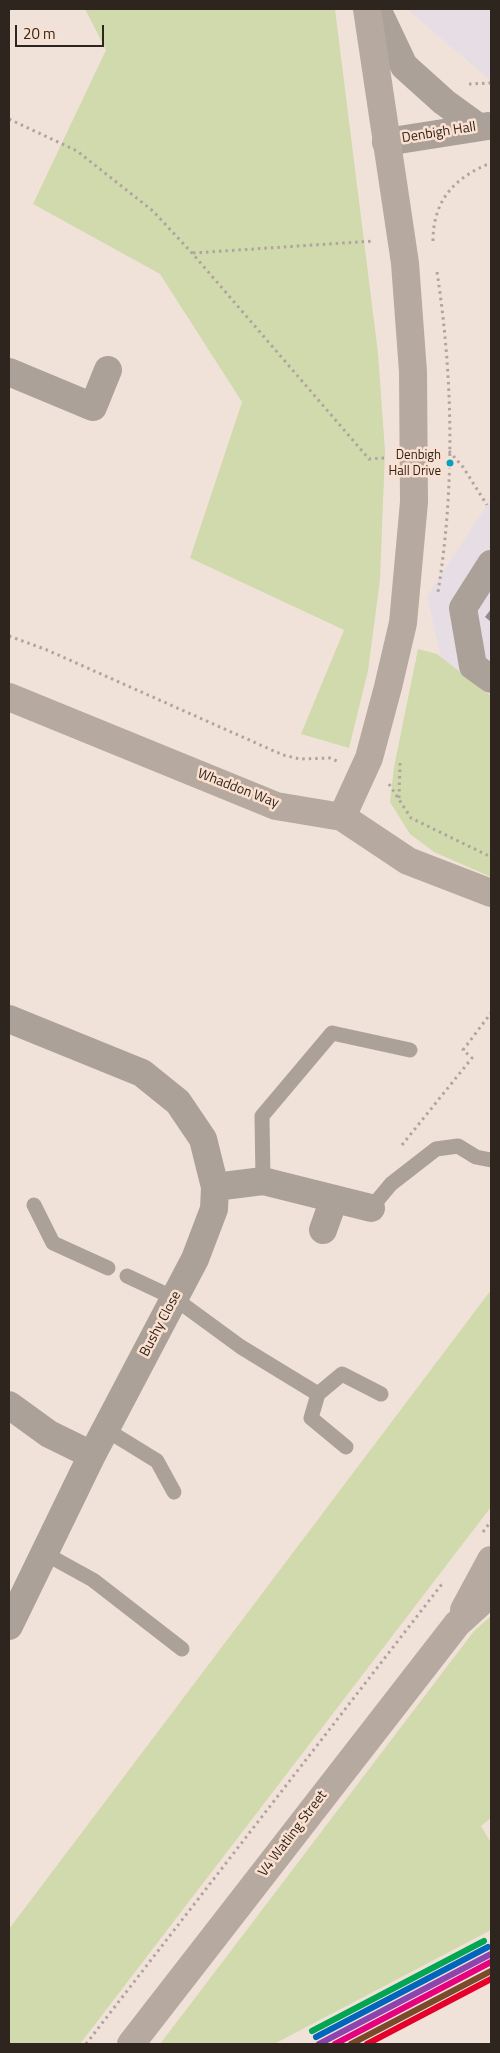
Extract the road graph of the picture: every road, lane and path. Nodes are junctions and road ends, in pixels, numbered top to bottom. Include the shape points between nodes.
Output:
1 (367, 9) edge
2 (377, 9) edge
3 (9, 119) edge
4 (484, 126) edge
5 (386, 142) junction
6 (401, 240) junction
7 (192, 253) junction
8 (108, 370) dead end
9 (9, 372) edge
10 (449, 450) dead end
11 (414, 457) junction
12 (487, 505) dead end
13 (491, 564) edge
14 (9, 636) edge
15 (491, 679) edge
16 (9, 697) edge
17 (364, 772) junction
18 (342, 817) junction
19 (491, 857) edge
20 (491, 893) edge
21 (491, 1013) edge
22 (9, 1019) edge
23 (410, 1050) dead end
24 (397, 1150) dead end
25 (491, 1160) edge
26 (263, 1181) junction
27 (215, 1187) junction
28 (334, 1199) junction
29 (34, 1205) dead end
30 (371, 1208) joint
31 (324, 1230) dead end
32 (108, 1268) dead end
33 (127, 1276) dead end
34 (174, 1298) junction
35 (318, 1394) junction
36 (381, 1394) dead end
37 (9, 1405) edge
38 (106, 1429) junction
39 (346, 1447) dead end
40 (92, 1455) junction
41 (174, 1492) dead end
42 (491, 1521) edge
43 (47, 1548) junction
44 (485, 1548) edge
45 (443, 1584) dead end
46 (491, 1593) edge
47 (457, 1624) junction
48 (9, 1626) edge
49 (182, 1649) dead end
50 (86, 2044) edge
51 (131, 2044) edge

1 - 5 street
2 - 4 street via 404,66 444,102
3 - 7 path via 77,151 153,211
4 - 5 street, Denbigh Hall
5 - 6 street
6 - 7 path
6 - 11 street via 413,372
7 - 11 path via 369,459
8 - 9 street via 93,407
10 - 12 path
11 - 17 street via 414,502 403,623
13 - 15 street via 463,608 472,666
14 - 17 path via 283,755 300,759 330,758
16 - 18 street, Whaddon Way via 276,806
17 - 18 street
17 - 19 path via 389,784 411,818
18 - 20 street, Whaddon Way via 408,861
21 - 24 path via 463,1050 472,1058
22 - 27 street, Bushy Close via 142,1073 178,1102 203,1139
23 - 26 lane via 332,1033 262,1116
25 - 30 lane via 476,1157 458,1146 436,1149 391,1184
26 - 27 street
26 - 28 street
27 - 34 street, Bushy Close via 214,1209
28 - 30 street
28 - 31 street
29 - 32 lane via 54,1243
33 - 34 lane
34 - 35 lane via 241,1347
34 - 38 street, Bushy Close
35 - 36 lane via 342,1374
35 - 39 lane via 311,1418
37 - 40 street via 49,1434
38 - 40 street, Bushy Close
38 - 41 lane via 157,1461
40 - 43 street, Bushy Close
42 - 44 path
43 - 48 street, Bushy Close
43 - 49 lane
44 - 47 street, V4 Watling Street
45 - 50 path
46 - 47 street, V4 Watling Street
47 - 51 street, V4 Watling Street

